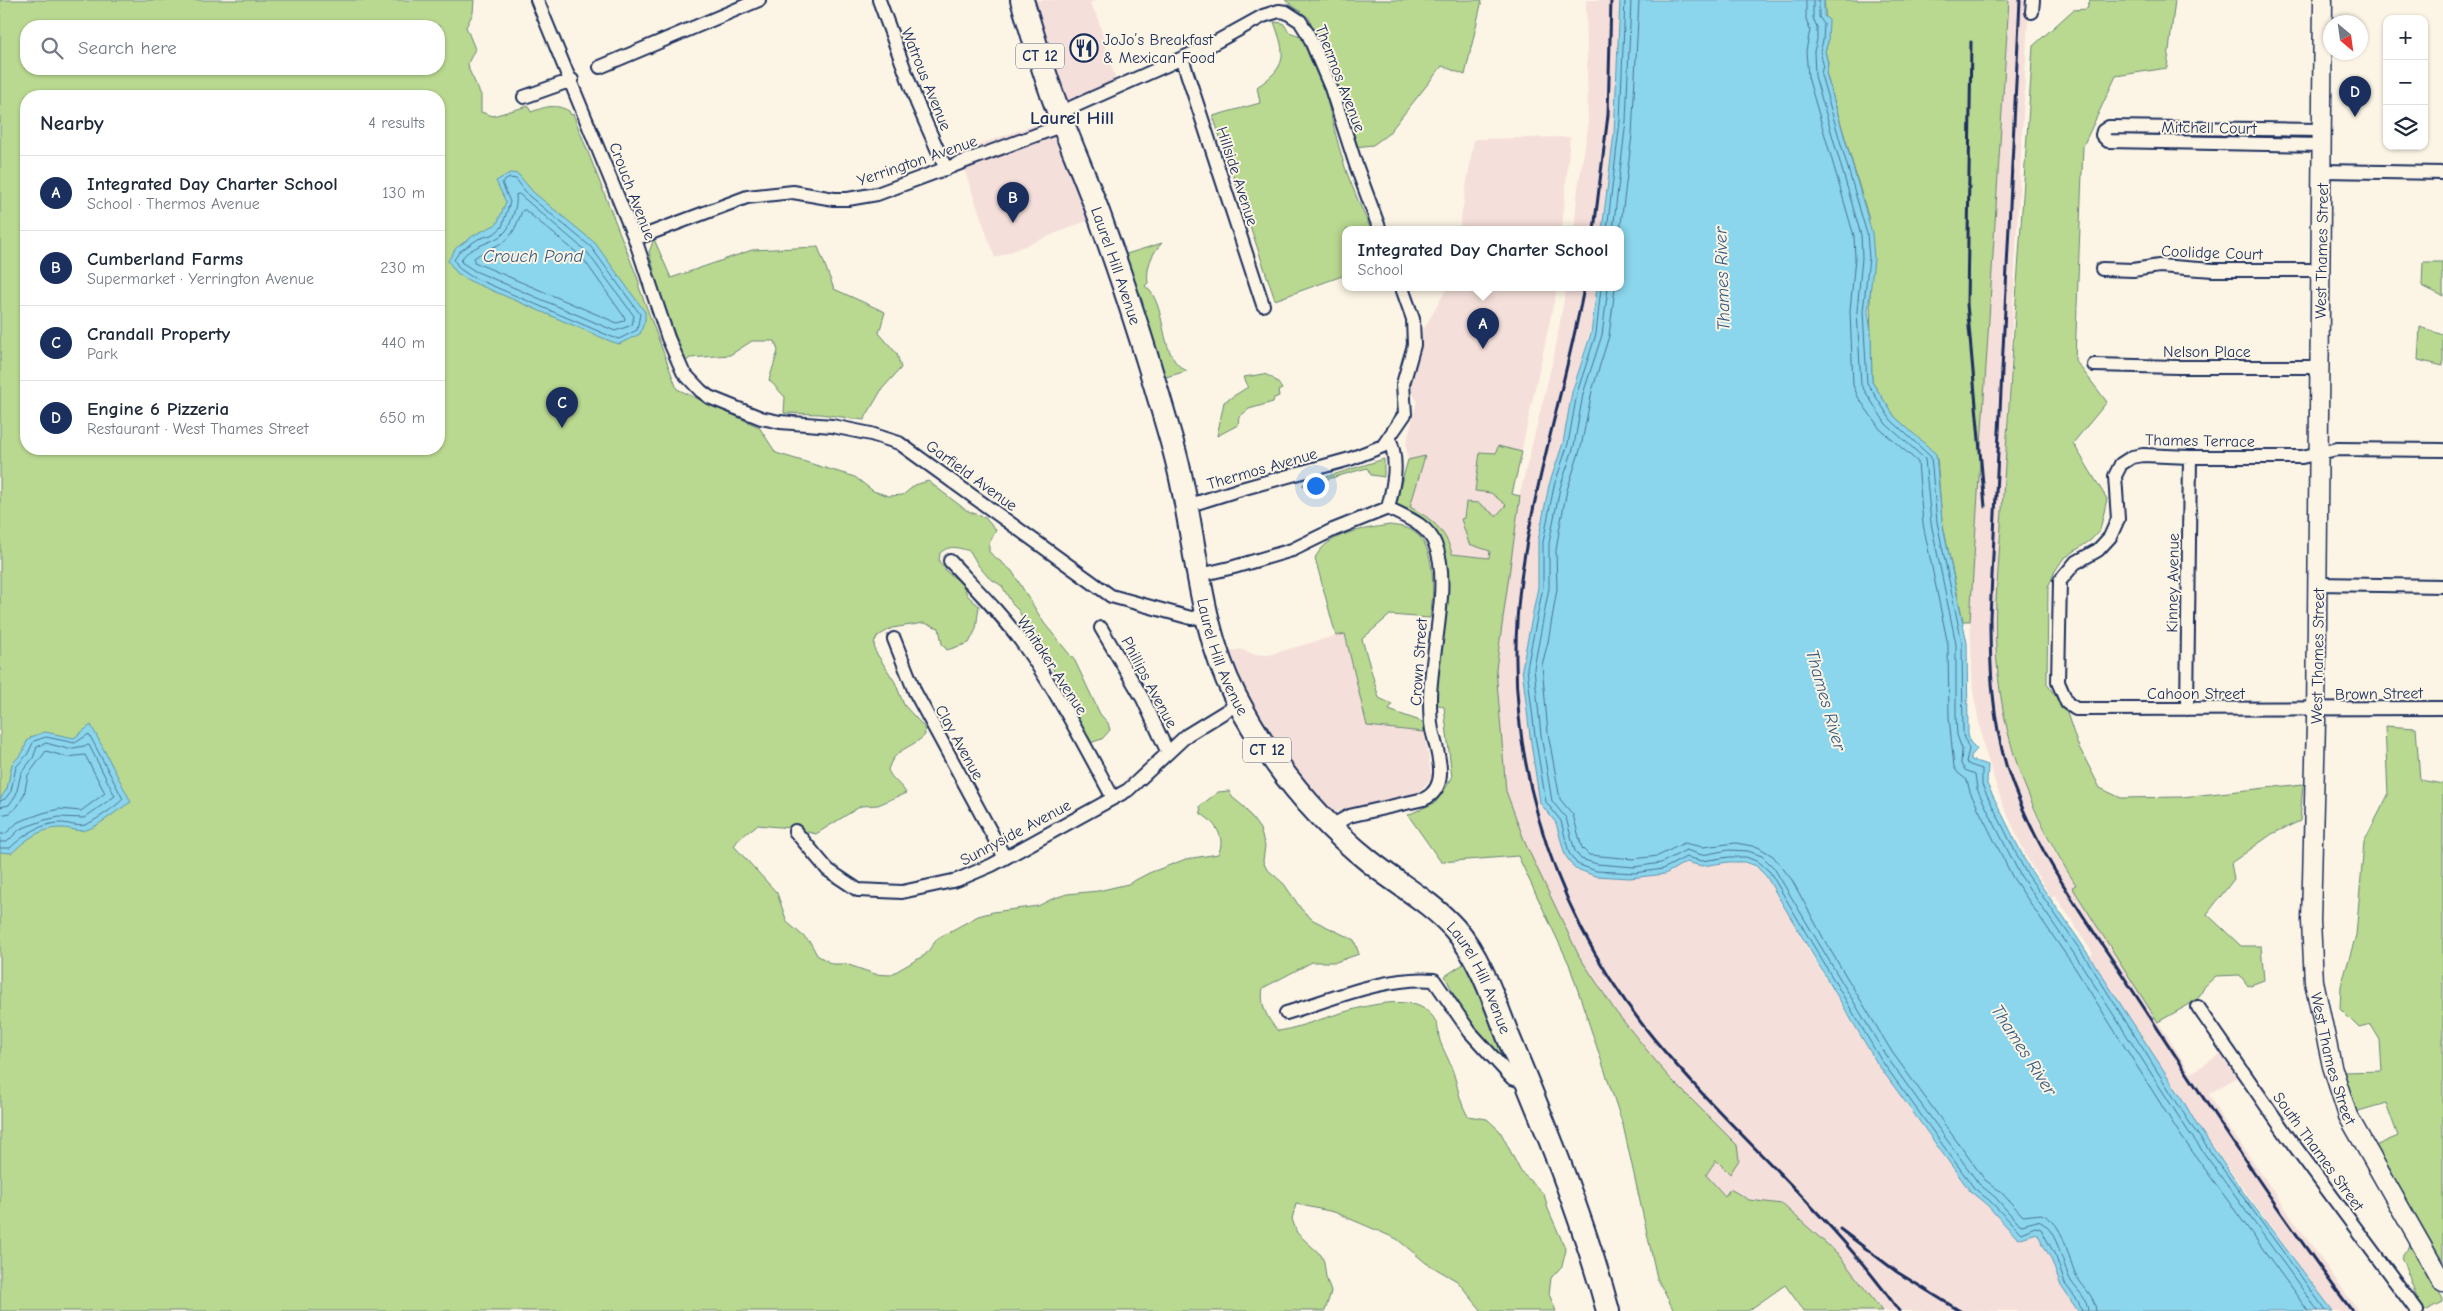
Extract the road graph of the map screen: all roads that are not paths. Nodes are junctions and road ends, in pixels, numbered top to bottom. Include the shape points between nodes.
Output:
1 (537, 0) edge
2 (759, 0) edge
3 (879, 0) edge
4 (1022, 0) edge
5 (2323, 0) edge
6 (1182, 58) junction
7 (600, 66) dead end
8 (572, 80) junction
9 (524, 97) dead end
10 (1061, 119) junction
11 (2102, 133) dead end
12 (2322, 137) junction
13 (946, 169) junction
14 (2322, 172) junction
15 (2443, 172) edge
16 (1379, 226) edge
17 (635, 239) junction
18 (2102, 269) dead end
19 (2320, 270) junction
20 (1403, 291) edge
21 (1263, 305) dead end
22 (2094, 365) dead end
23 (2320, 367) junction
24 (700, 391) joint
25 (1389, 438) junction
26 (2443, 450) edge
27 (2319, 452) junction
28 (2190, 457) junction
29 (1187, 506) junction
30 (1388, 508) junction
31 (950, 562) dead end
32 (1200, 575) junction
33 (2317, 584) junction
34 (2443, 586) edge
35 (1208, 617) junction
36 (1101, 628) dead end
37 (894, 639) dead end
38 (1239, 703) junction
39 (2443, 708) edge
40 (2076, 709) joint
41 (2187, 709) junction
42 (2316, 710) junction
43 (1168, 752) junction
44 (1114, 798) junction
45 (1331, 826) junction
46 (795, 831) dead end
47 (1005, 858) junction
48 (2198, 1007) dead end
49 (1286, 1013) dead end
50 (1528, 1083) junction
51 (2443, 1283) edge
52 (1608, 1311) edge
53 (2418, 1311) edge

1 - 8 street, Crouch Avenue
2 - 7 street
3 - 13 street, Watrous Avenue
4 - 10 highway, CT 12
5 - 12 main road, West Thames Street
6 - 10 street, Thermos Avenue
6 - 16 street, Thermos Avenue via 1275,12 1286,12 1300,21 1331,88
6 - 21 street, Hillside Avenue
8 - 9 street
8 - 17 street, Crouch Avenue
10 - 13 street, Yerrington Avenue
10 - 29 highway, Laurel Hill Avenue / CT 12 via 1122,281 1172,440
11 - 12 street, Mitchell Court via 2104,140 2108,141
12 - 14 main road, West Thames Street
13 - 17 street, Yerrington Avenue via 896,188 856,198 834,199 793,192 747,197
14 - 15 street
14 - 19 main road, West Thames Street
17 - 24 street, Crouch Avenue via 668,338 683,372
18 - 19 street, Coolidge Court via 2133,270 2159,266 2213,270
19 - 23 main road, West Thames Street
20 - 25 street, Thermos Avenue via 1413,319 1414,345 1403,384 1405,414
22 - 23 street, Nelson Place
23 - 27 main road, West Thames Street
24 - 35 street, Garfield Avenue via 761,418 832,426 899,443 1111,596 1191,618
25 - 29 street, Thermos Avenue via 1372,452
25 - 30 street via 1394,450 1395,468
26 - 27 street, Thames Terrace via 2337,449
27 - 28 street, Thames Terrace via 2302,457
27 - 33 main road, West Thames Street
28 - 40 street, Thames Terrace via 2143,455 2121,464 2115,476 2118,519 2110,537 2098,550 2075,563 2060,581 2058,682 2067,703
28 - 41 street, Kinney Avenue
29 - 32 highway, Laurel Hill Avenue / CT 12
30 - 32 street via 1292,550
30 - 45 street, Crown Street via 1424,528 1435,542 1439,556 1440,599 1430,690 1431,722 1440,780 1434,792 1424,799 1344,818
31 - 44 street, Whitaker Avenue via 1006,621 1028,651
32 - 35 highway, Laurel Hill Avenue / CT 12
33 - 34 street
33 - 42 main road, West Thames Street
35 - 38 highway, Laurel Hill Avenue / CT 12 via 1220,664
36 - 43 street, Phillips Avenue via 1143,699
37 - 47 street, Clay Avenue via 917,697
38 - 43 street, Sunnyside Avenue
38 - 45 highway, Laurel Hill Avenue / CT 12 via 1278,765
39 - 42 street, Brown Street
40 - 41 street, Cahoon Street
41 - 42 street, Cahoon Street
42 - 51 main road, West Thames Street via 2311,938 2318,1010 2348,1116
43 - 44 street, Sunnyside Avenue via 1134,786
44 - 47 street, Sunnyside Avenue
45 - 50 highway, Laurel Hill Avenue / CT 12 via 1370,862 1433,908 1460,934 1483,976
46 - 47 street, Sunnyside Avenue via 828,870 848,886 863,892 902,892 949,882 970,876
48 - 53 street, South Thames Street via 2288,1137
49 - 50 street via 1369,988 1419,979 1434,980 1470,1032 1512,1078
50 - 52 highway, Laurel Hill Avenue / CT 12 via 1572,1194

